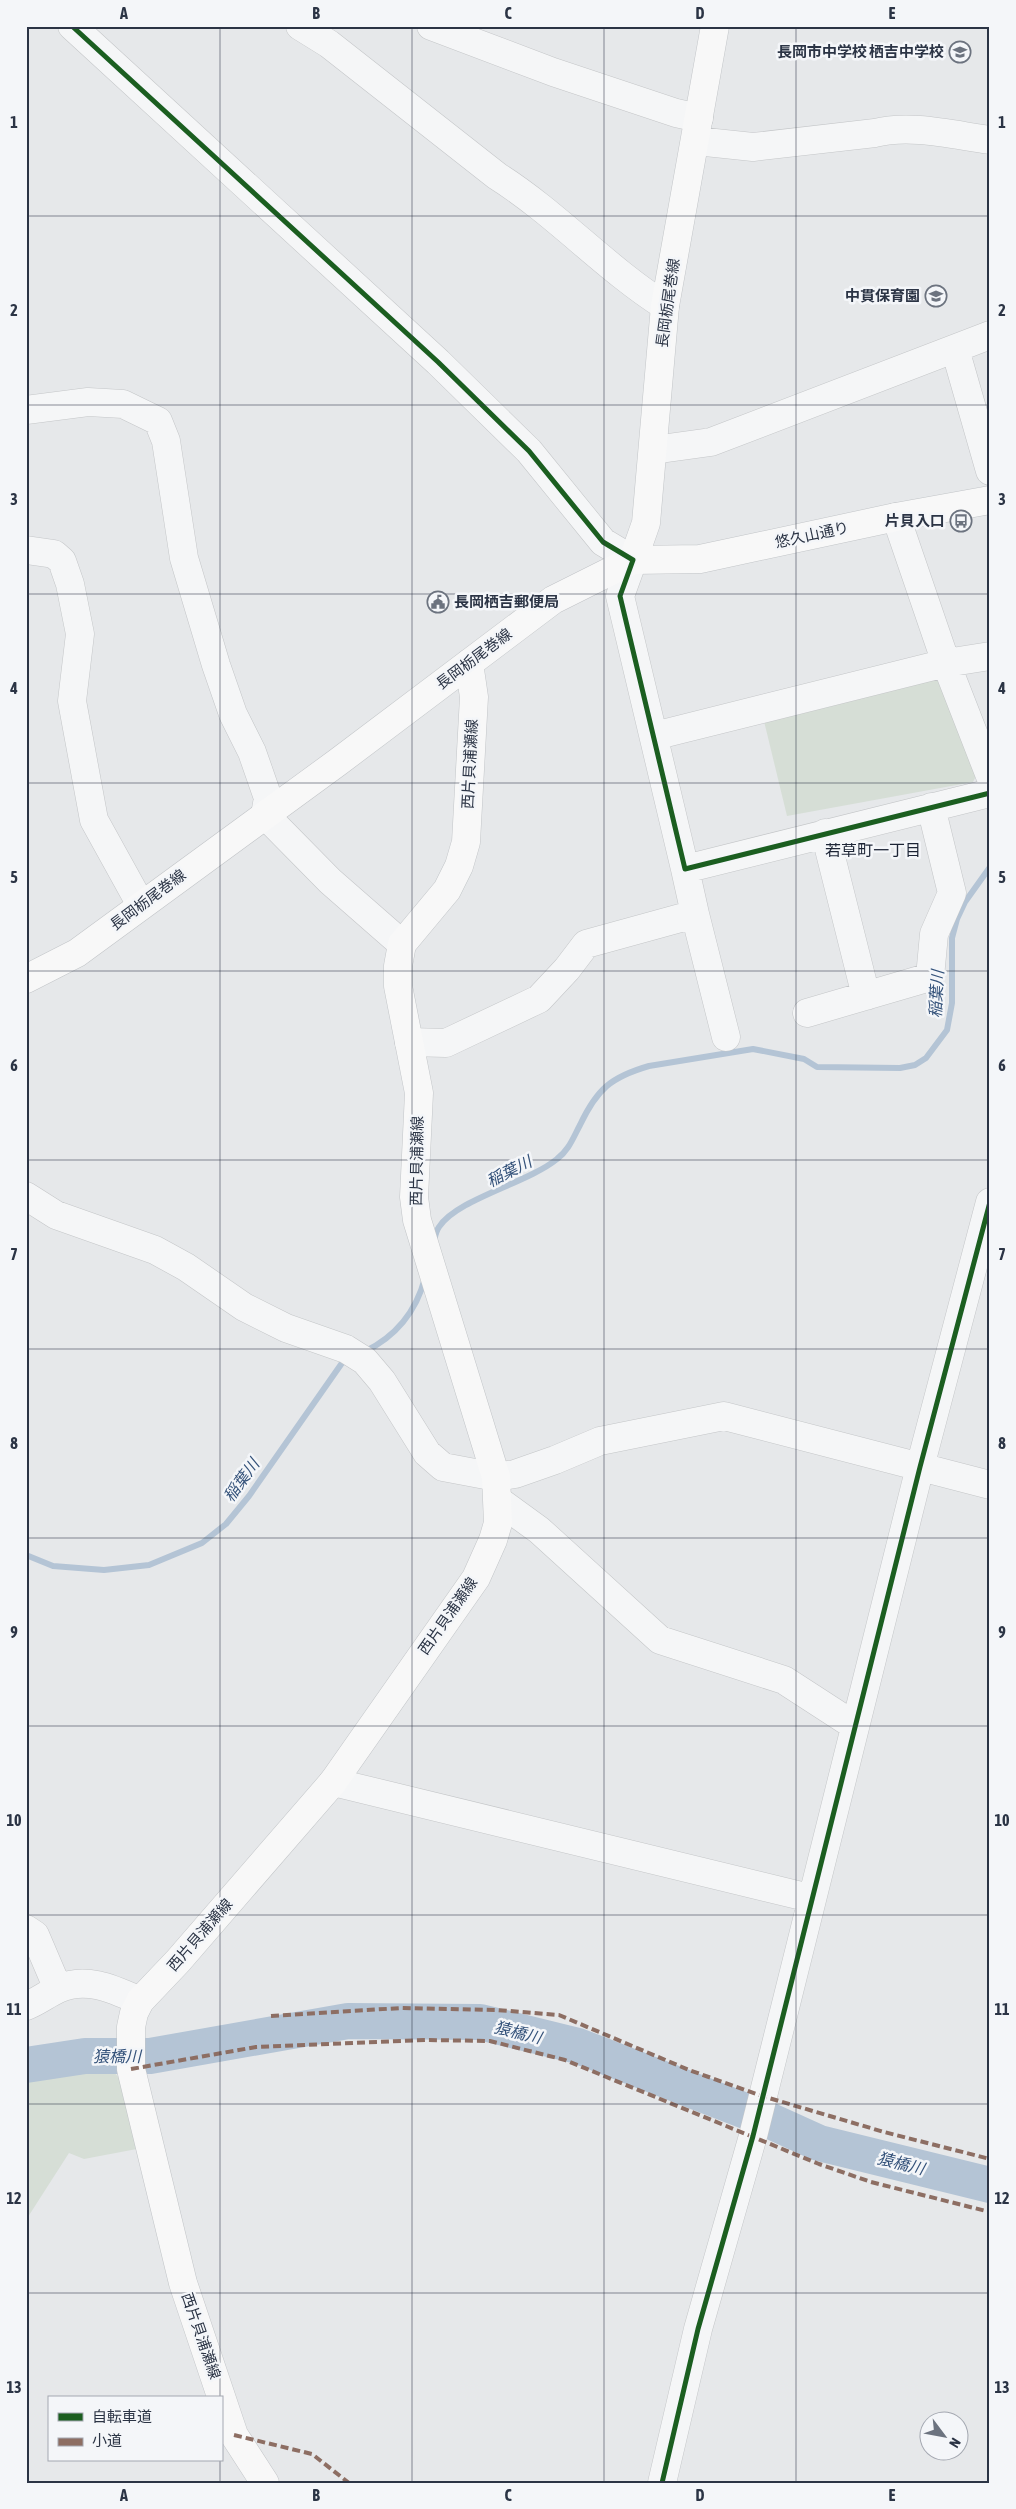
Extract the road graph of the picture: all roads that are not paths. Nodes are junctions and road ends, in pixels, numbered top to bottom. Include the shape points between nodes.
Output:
1 (72, 26) edge
2 (300, 26) edge
3 (431, 26) edge
4 (714, 26) edge
5 (697, 130) junction
6 (990, 140) edge
7 (665, 306) junction
8 (990, 335) edge
9 (955, 349) junction
10 (26, 410) edge
11 (653, 450) junction
12 (990, 471) edge
13 (990, 500) edge
14 (896, 518) junction
15 (26, 550) edge
16 (633, 560) junction
17 (990, 656) edge
18 (469, 663) junction
19 (946, 663) junction
20 (654, 736) junction
21 (990, 776) edge
22 (990, 792) edge
23 (931, 807) junction
24 (265, 815) junction
25 (825, 833) junction
26 (686, 868) junction
27 (141, 905) junction
28 (695, 914) junction
29 (402, 944) junction
30 (26, 979) edge
31 (866, 996) junction
32 (807, 1013) dead end
33 (726, 1037) dead end
34 (409, 1042) junction
35 (26, 1196) edge
36 (990, 1202) edge
37 (920, 1467) junction
38 (990, 1485) edge
39 (497, 1489) junction
40 (855, 1726) junction
41 (333, 1782) junction
42 (810, 1898) junction
43 (26, 1929) edge
44 (58, 1989) junction
45 (140, 2001) junction
46 (26, 2006) edge
47 (221, 2396) edge
48 (222, 2399) edge
49 (266, 2483) edge
50 (662, 2483) edge

1 - 16 street via 438,362 528,451 603,542
2 - 7 street via 329,44 497,176 525,193 633,286
3 - 5 street via 553,72 676,113
4 - 5 main road, 長岡栃尾巻線
5 - 6 street via 753,147 889,130 918,130
5 - 7 main road, 長岡栃尾巻線
7 - 11 main road, 長岡栃尾巻線
8 - 9 street
9 - 11 street via 710,442
9 - 12 street
10 - 24 street via 88,402 124,404 158,421 166,441 184,558 230,706 252,752 268,798
11 - 16 main road, 長岡栃尾巻線 via 646,523
13 - 14 main road, 悠久山通り
14 - 16 main road, 悠久山通り via 700,559
14 - 19 street
15 - 27 street via 54,554 62,561 70,584 80,634 72,701 94,820
16 - 18 main road, 長岡栃尾巻線 via 553,600
16 - 20 street via 620,596
17 - 19 street
18 - 24 main road, 長岡栃尾巻線
18 - 29 main road, 西片貝浦瀬線 via 474,697 466,842 448,890
19 - 20 street
19 - 21 street
20 - 26 street
22 - 23 street
23 - 25 street
23 - 31 street via 952,892 934,934 930,977
24 - 27 main road, 長岡栃尾巻線
24 - 29 street via 330,881
25 - 26 street
25 - 31 street
26 - 28 street
27 - 30 main road, 長岡栃尾巻線 via 77,952
28 - 33 street
28 - 34 street via 586,944 539,999 446,1043
29 - 34 main road, 西片貝浦瀬線 via 398,986
31 - 32 street
34 - 39 main road, 西片貝浦瀬線 via 419,1093 414,1197 417,1220
35 - 39 street via 56,1215 156,1250 244,1307 365,1361 382,1381 427,1454 443,1467
36 - 37 street
37 - 38 street
37 - 39 street via 724,1416 600,1440 515,1474
37 - 40 street
39 - 40 street via 660,1640 784,1680
39 - 41 main road, 西片貝浦瀬線 via 498,1523 476,1578
40 - 42 street
41 - 42 street
41 - 45 main road, 西片貝浦瀬線
42 - 50 street via 752,2136 698,2329
43 - 44 street via 35,1934
44 - 45 street via 71,1984 93,1983
44 - 46 street
45 - 47 main road, 西片貝浦瀬線 via 130,2027 132,2068 183,2284
48 - 49 main road, 西片貝浦瀬線 via 234,2435

